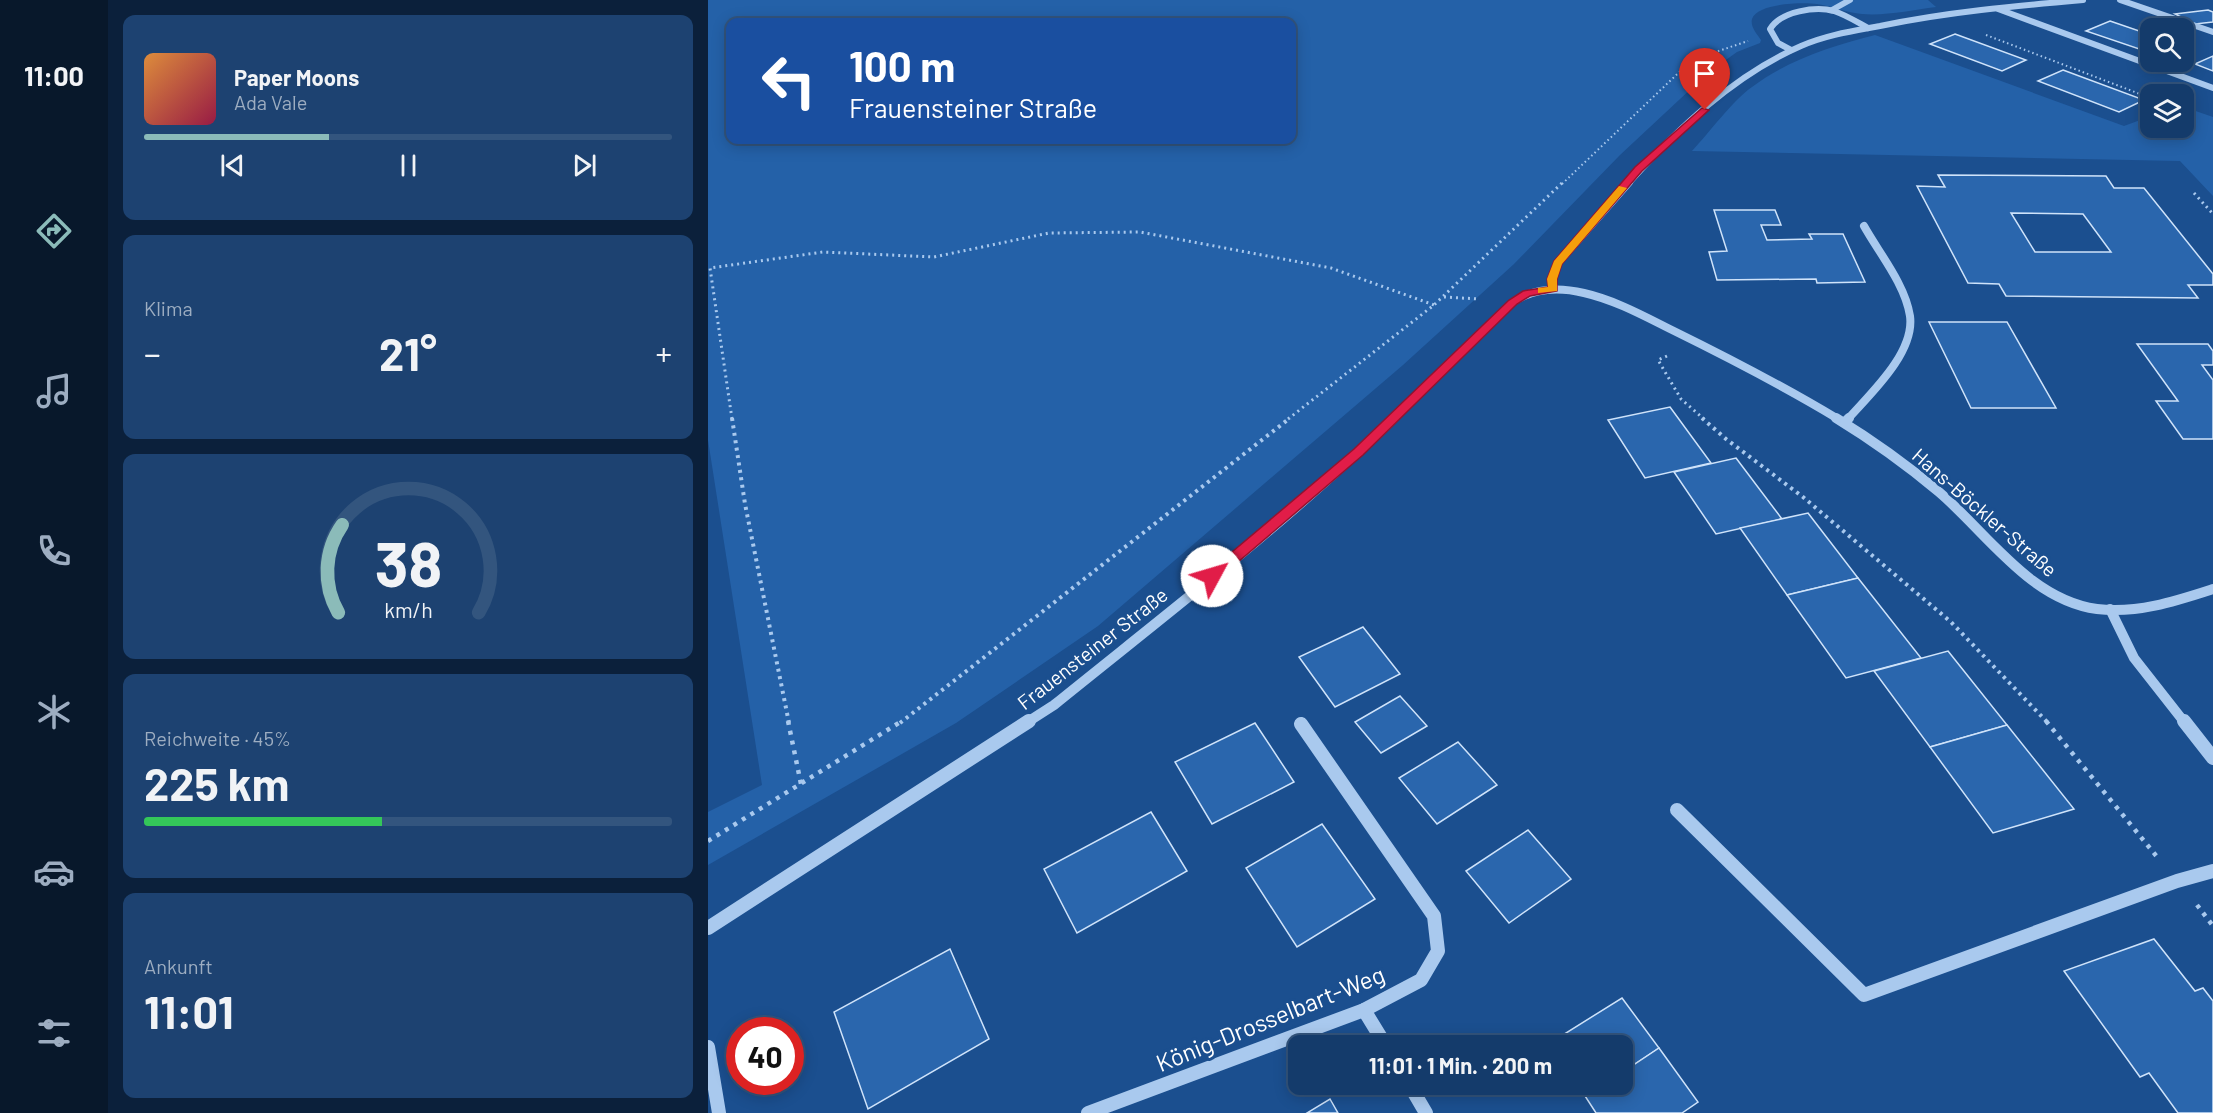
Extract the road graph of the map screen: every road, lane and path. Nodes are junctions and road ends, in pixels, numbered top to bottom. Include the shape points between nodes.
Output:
1 (1850, 0) edge
2 (2083, 0) edge
3 (2120, 0) edge
4 (1995, 8) junction
5 (1832, 10) junction
6 (1935, 16) junction
7 (1868, 28) junction
8 (2213, 32) edge
9 (1772, 33) junction
10 (1791, 50) junction
11 (2213, 88) edge
12 (2140, 94) dead end
13 (2194, 193) dead end
14 (2213, 214) edge
15 (1864, 226) dead end
16 (1554, 289) junction
17 (1434, 306) junction
18 (1694, 341) junction
19 (1845, 422) junction
20 (2213, 589) edge
21 (2110, 609) junction
22 (1301, 724) dead end
23 (2213, 758) edge
24 (801, 784) junction
25 (1677, 810) dead end
26 (708, 841) edge
27 (2213, 871) edge
28 (2177, 881) junction
29 (2213, 926) edge
30 (708, 928) edge
31 (1364, 1010) junction
32 (1379, 1035) edge
33 (708, 1047) edge
34 (1415, 1095) edge
35 (719, 1113) edge
36 (1088, 1113) edge
37 (1426, 1113) edge

1 - 5 street
2 - 4 street
3 - 8 street
4 - 6 street
4 - 11 street
5 - 7 street
5 - 9 street via 1787,15 1773,22
6 - 7 street
6 - 12 path
7 - 10 street
9 - 10 street
9 - 17 path via 1692,60
10 - 16 street via 1738,80 1639,169 1557,264 1552,279
13 - 14 path
15 - 19 street via 1911,320 1902,352 1891,369
16 - 18 street, Hans-Böckler-Straße via 1599,297
16 - 30 street, Frauensteiner Straße via 1527,293 1513,302 1359,452 1054,705
17 - 24 path via 909,717
17 - 24 path via 1331,268 1140,232 1049,233 934,257 822,252 710,268 745,504
18 - 19 street, Hans-Böckler-Straße
18 - 28 path via 1659,360 1681,399 1951,622 2048,723
19 - 21 street, Hans-Böckler-Straße via 1940,494 2040,586 2083,606
20 - 21 street, Hans-Böckler-Straße via 2151,606
21 - 23 street via 2134,658
22 - 31 street, König-Drosselbart-Weg via 1434,916 1438,951 1421,980
24 - 26 path
25 - 28 street via 1864,995
27 - 28 street
28 - 29 path
31 - 32 street
31 - 36 street, König-Drosselbart-Weg
33 - 35 street
34 - 37 street

